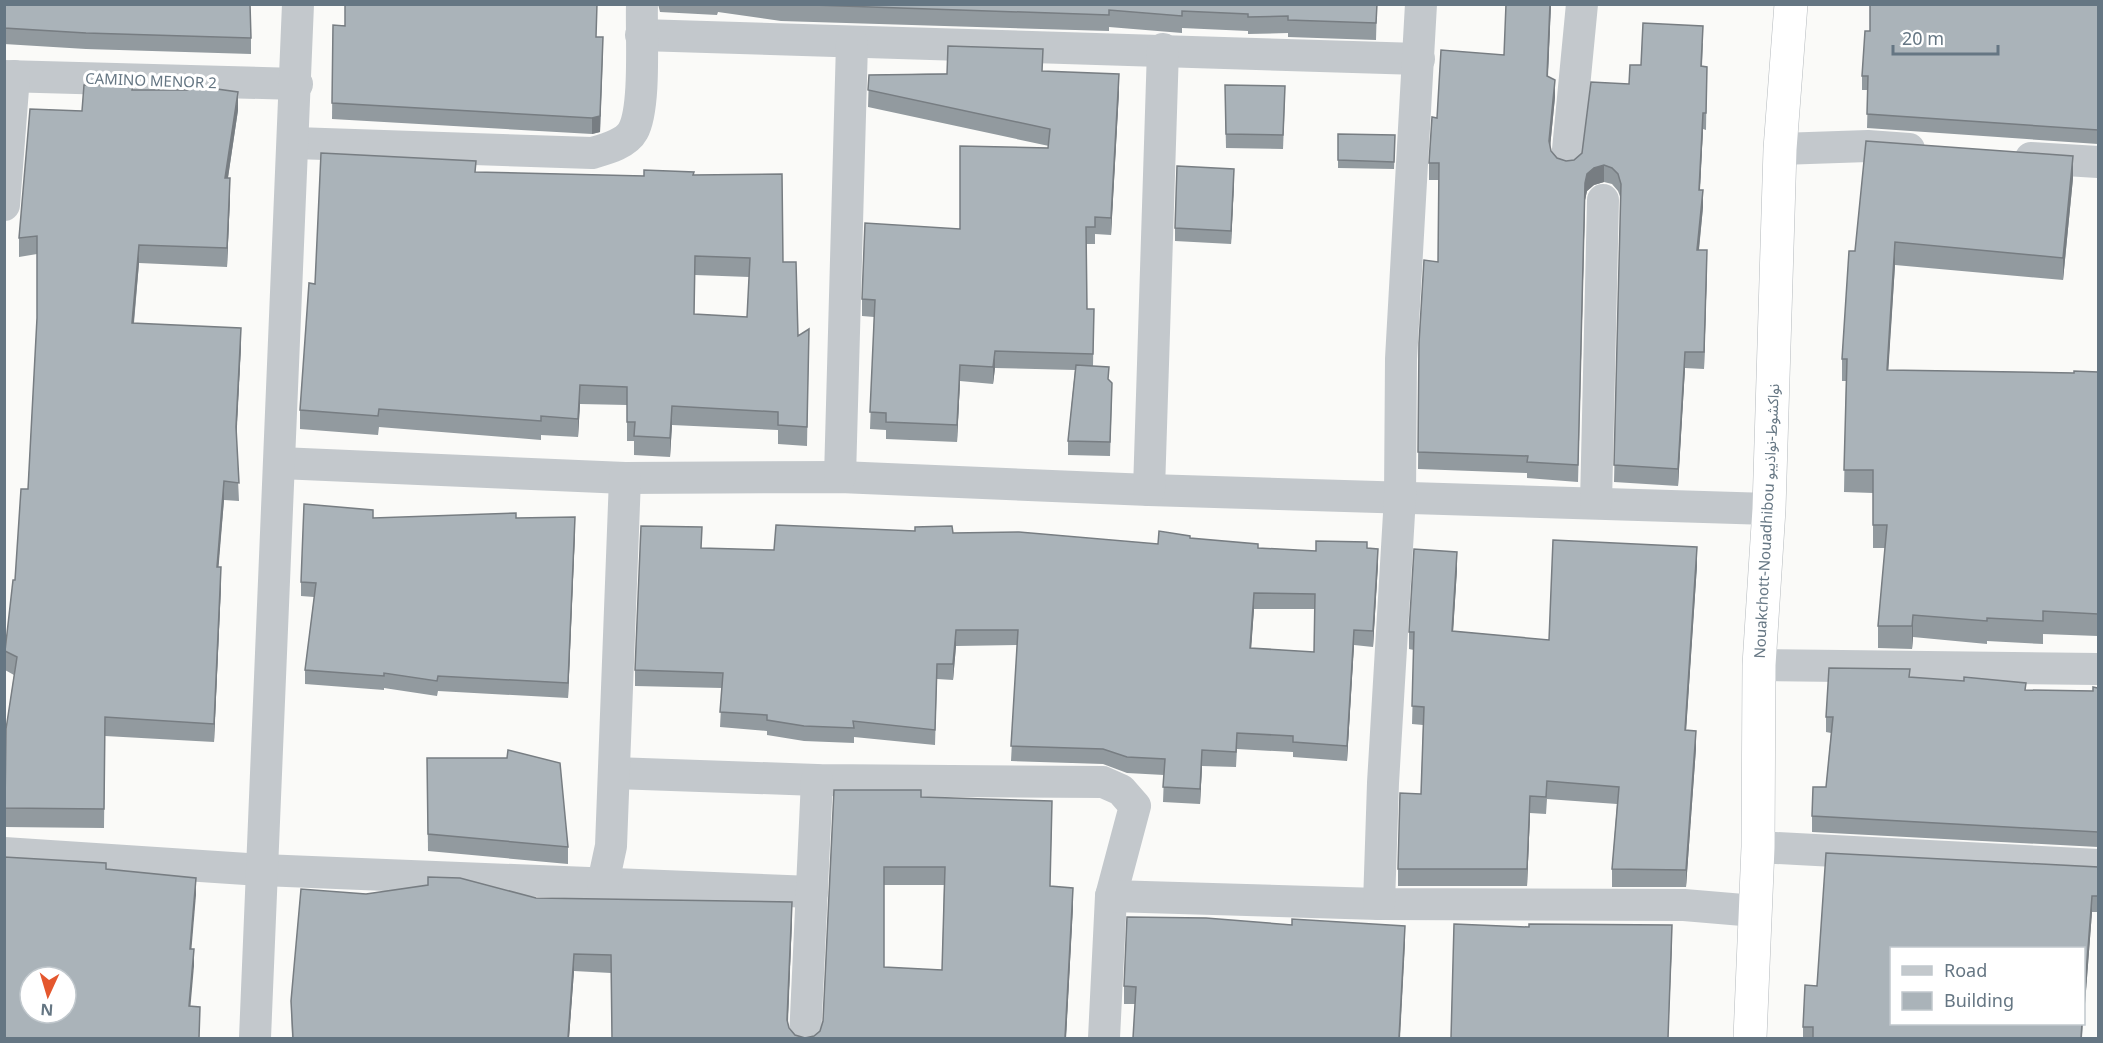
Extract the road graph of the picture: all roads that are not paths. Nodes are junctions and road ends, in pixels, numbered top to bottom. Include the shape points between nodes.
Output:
1 (298, 4) edge
2 (642, 4) edge
3 (1421, 4) edge
4 (1582, 4) edge
5 (1791, 4) edge
6 (641, 35) junction
7 (852, 44) junction
8 (1163, 49) junction
9 (1419, 59) junction
10 (9, 76) edge
11 (297, 84) junction
12 (295, 143) junction
13 (1780, 149) junction
14 (1940, 152) edge
15 (1997, 156) edge
16 (1567, 160) edge
17 (2098, 162) edge
18 (1603, 200) dead end
19 (4, 205) edge
20 (280, 463) junction
21 (840, 477) junction
22 (625, 478) junction
23 (1149, 490) junction
24 (1400, 497) junction
25 (1596, 503) junction
26 (1769, 509) junction
27 (1759, 665) junction
28 (2098, 669) edge
29 (614, 773) junction
30 (817, 780) junction
31 (1758, 847) junction
32 (4, 853) edge
33 (2098, 865) edge
34 (262, 870) junction
35 (603, 884) junction
36 (812, 892) junction
37 (1111, 896) junction
38 (1379, 904) junction
39 (1755, 911) junction
40 (255, 1038) edge
41 (805, 1038) edge
42 (1104, 1038) edge
43 (1750, 1038) edge

1 - 11 street
2 - 6 street
3 - 9 street
4 - 16 street
5 - 13 highway, Nouakchott-Nouadhibou نواكشوط-نواذيبو
6 - 7 street
6 - 12 street via 640,112 633,133 616,145 592,153
7 - 8 street
7 - 21 street
8 - 9 street
8 - 23 street
9 - 24 street via 1401,359
10 - 11 street, CAMINO MENOR 2
10 - 19 street
11 - 12 street
12 - 20 street
13 - 14 street via 1868,146
13 - 26 highway, Nouakchott-Nouadhibou نواكشوط-نواذيبو
15 - 17 street
18 - 25 street
20 - 22 street
20 - 34 street
21 - 22 street
21 - 23 street
22 - 29 street
23 - 24 street
24 - 25 street
24 - 38 street
25 - 26 street
26 - 27 highway, Nouakchott-Nouadhibou نواكشوط-نواذيبو
27 - 28 street
27 - 31 highway, Nouakchott-Nouadhibou نواكشوط-نواذيبو
29 - 30 street
29 - 35 street via 611,846
30 - 36 street
30 - 37 street via 1103,782 1121,790 1135,806
31 - 33 street
31 - 39 highway, Nouakchott-Nouadhibou نواكشوط-نواذيبو
32 - 34 street
34 - 35 street
34 - 40 street
35 - 36 street
36 - 41 street
37 - 38 street
37 - 42 street
38 - 39 street via 1684,905
39 - 43 highway, Nouakchott-Nouadhibou نواكشوط-نواذيبو

